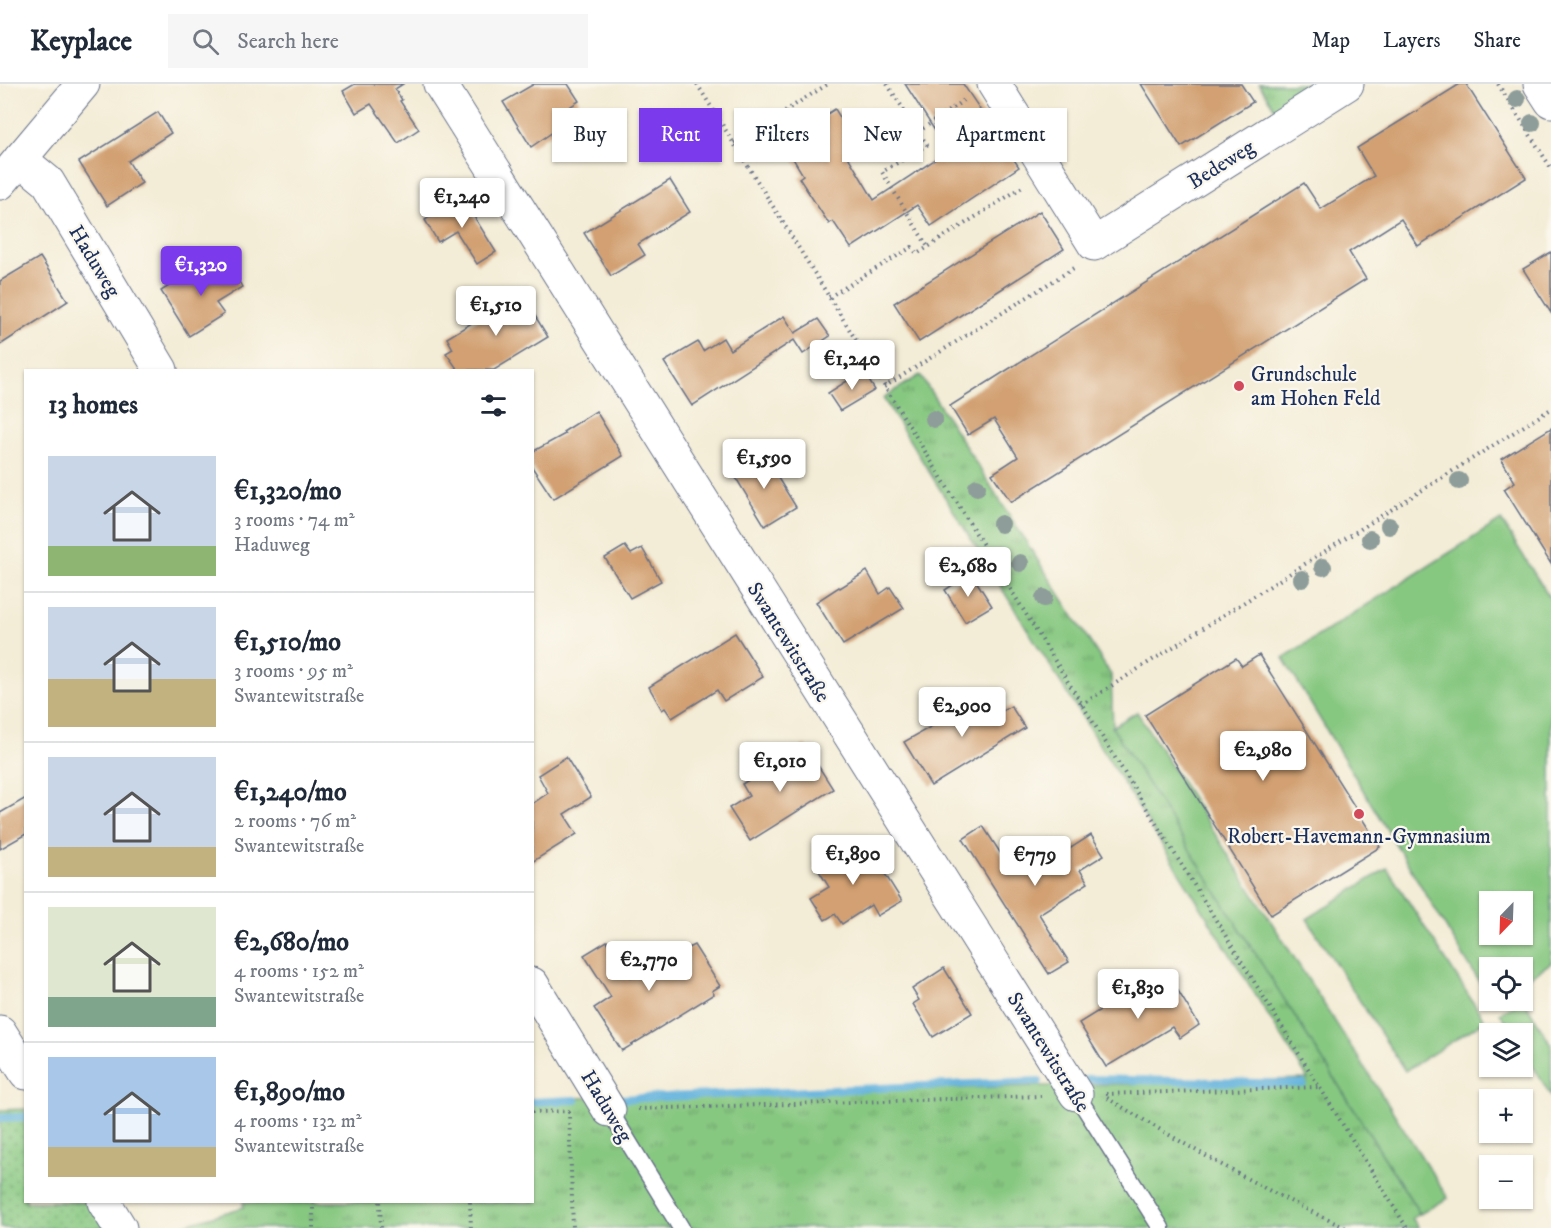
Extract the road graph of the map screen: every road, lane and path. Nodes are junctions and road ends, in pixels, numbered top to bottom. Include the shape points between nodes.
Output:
1 (83, 84) edge
2 (440, 84) edge
3 (697, 84) edge
4 (827, 84) edge
5 (888, 84) edge
6 (1347, 84) edge
7 (1498, 84) edge
8 (1540, 84) edge
9 (981, 91) edge
10 (1551, 101) edge
11 (789, 108) edge
12 (903, 108) edge
13 (923, 129) edge
14 (734, 143) edge
15 (20, 159) junction
16 (746, 162) edge
17 (899, 162) edge
18 (1551, 168) edge
19 (1048, 171) junction
20 (0, 183) edge
21 (1094, 244) junction
22 (928, 247) junction
23 (829, 297) junction
24 (160, 369) edge
25 (884, 387) junction
26 (1551, 409) edge
27 (1081, 705) junction
28 (534, 987) edge
29 (0, 1032) edge
30 (24, 1070) edge
31 (1320, 1087) junction
32 (1076, 1094) junction
33 (609, 1110) junction
34 (569, 1111) junction
35 (534, 1112) edge
36 (105, 1203) edge
37 (313, 1203) edge
38 (380, 1203) edge
39 (470, 1203) edge
40 (120, 1228) edge
41 (314, 1228) edge
42 (381, 1228) edge
43 (471, 1228) edge
44 (573, 1228) edge
45 (681, 1228) edge
46 (1161, 1228) edge
47 (1346, 1228) edge
48 (1407, 1228) edge

1 - 15 street
2 - 32 street, Swantewitstraße
3 - 14 path
4 - 11 path
5 - 12 path
6 - 21 street, Bedeweg
7 - 18 path
8 - 10 street
9 - 13 path
9 - 19 street
15 - 20 street
15 - 24 street, Haduweg via 48,182
16 - 23 path
17 - 22 path via 882,172
19 - 21 street
19 - 22 path
21 - 25 path via 1083,262
22 - 23 path via 917,254 912,247
23 - 25 path
25 - 27 path
26 - 27 path
27 - 31 path
28 - 33 street, Haduweg
29 - 30 street
31 - 47 path via 1100,1094 1184,1145
31 - 48 path
32 - 33 path
32 - 46 lane, Swantewitstraße
33 - 34 path
33 - 45 lane, Haduweg
34 - 35 path
34 - 44 path
36 - 40 street
37 - 41 path
38 - 42 path
39 - 43 path

